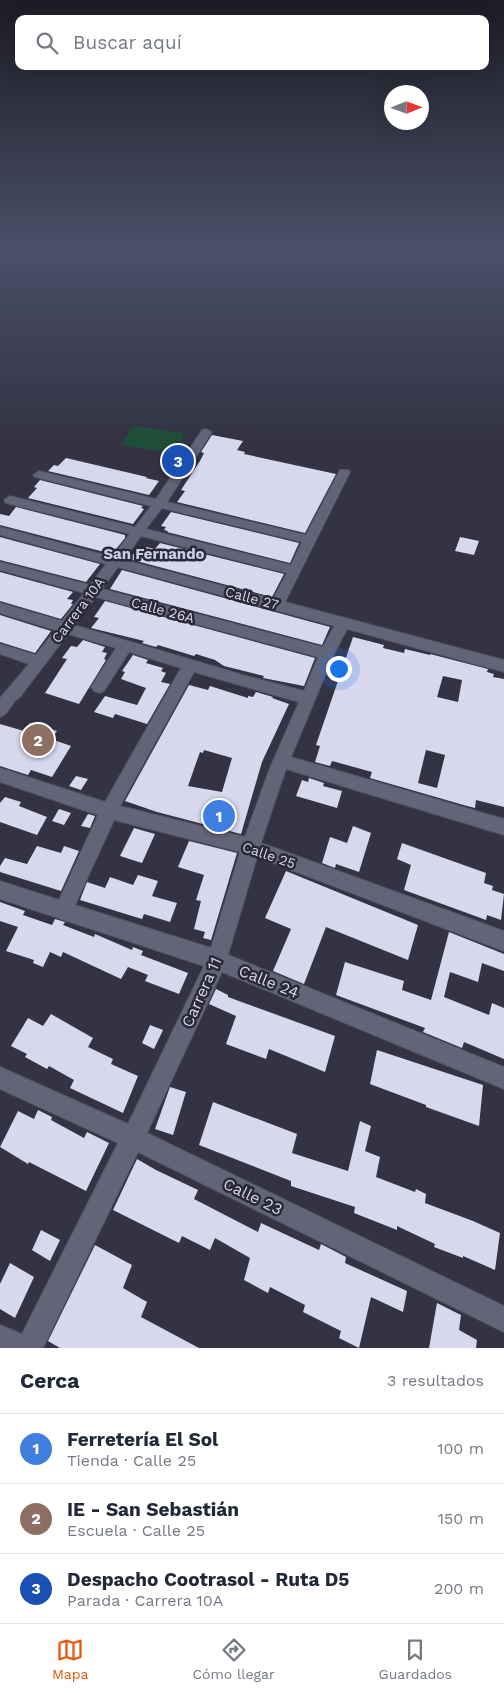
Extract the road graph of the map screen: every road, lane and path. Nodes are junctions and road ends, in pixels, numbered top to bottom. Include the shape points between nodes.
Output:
1 (206, 432) dead end
2 (344, 472) dead end
3 (39, 475) dead end
4 (10, 500) dead end
5 (159, 504) junction
6 (0, 531) edge
7 (138, 531) junction
8 (310, 540) junction
9 (116, 561) junction
10 (0, 566) edge
11 (294, 570) junction
12 (93, 591) junction
13 (277, 605) junction
14 (0, 608) edge
15 (343, 623) junction
16 (66, 626) junction
17 (126, 645) junction
18 (0, 649) edge
19 (327, 654) junction
20 (39, 661) junction
21 (191, 664) junction
22 (504, 666) edge
23 (99, 687) dead end
24 (308, 698) junction
25 (0, 711) edge
26 (281, 761) junction
27 (0, 775) edge
28 (109, 811) junction
29 (504, 827) edge
30 (251, 848) junction
31 (0, 890) edge
32 (63, 911) junction
33 (504, 941) edge
34 (217, 960) junction
35 (0, 1078) edge
36 (504, 1078) edge
37 (133, 1138) junction
38 (504, 1319) edge
39 (0, 1338) edge
40 (23, 1348) edge
41 (29, 1348) edge

1 - 5 street, Carrera 10A
2 - 8 street
3 - 5 street
4 - 7 street
5 - 7 street, Carrera 10A
5 - 8 street
6 - 9 street, Calle 27
7 - 9 street, Carrera 10A
7 - 11 street
8 - 11 street
9 - 12 street, Carrera 10A
9 - 13 street, Calle 27
10 - 12 street, Calle 26A
11 - 13 street
12 - 16 street, Carrera 10A
12 - 19 street, Calle 26A
13 - 15 street, Calle 27
14 - 16 street
15 - 19 street, Carrera 11
15 - 22 street, Calle 27
16 - 17 street
16 - 20 street, Carrera 10A
17 - 21 street
17 - 23 street
18 - 20 street
19 - 24 street, Carrera 11
20 - 25 street, Carrera 10A
21 - 24 street
21 - 28 street
24 - 26 street, Carrera 11
26 - 29 street
26 - 30 street, Carrera 11
27 - 28 street, Calle 25
28 - 30 street, Calle 25
28 - 32 street
30 - 33 street, Calle 25
30 - 34 street, Carrera 11
31 - 32 street, Calle 24
32 - 34 street, Calle 24
34 - 36 street, Calle 24
34 - 37 street, Carrera 11
35 - 37 street, Calle 23
37 - 38 street, Calle 23
37 - 41 street, Carrera 11
39 - 40 street

